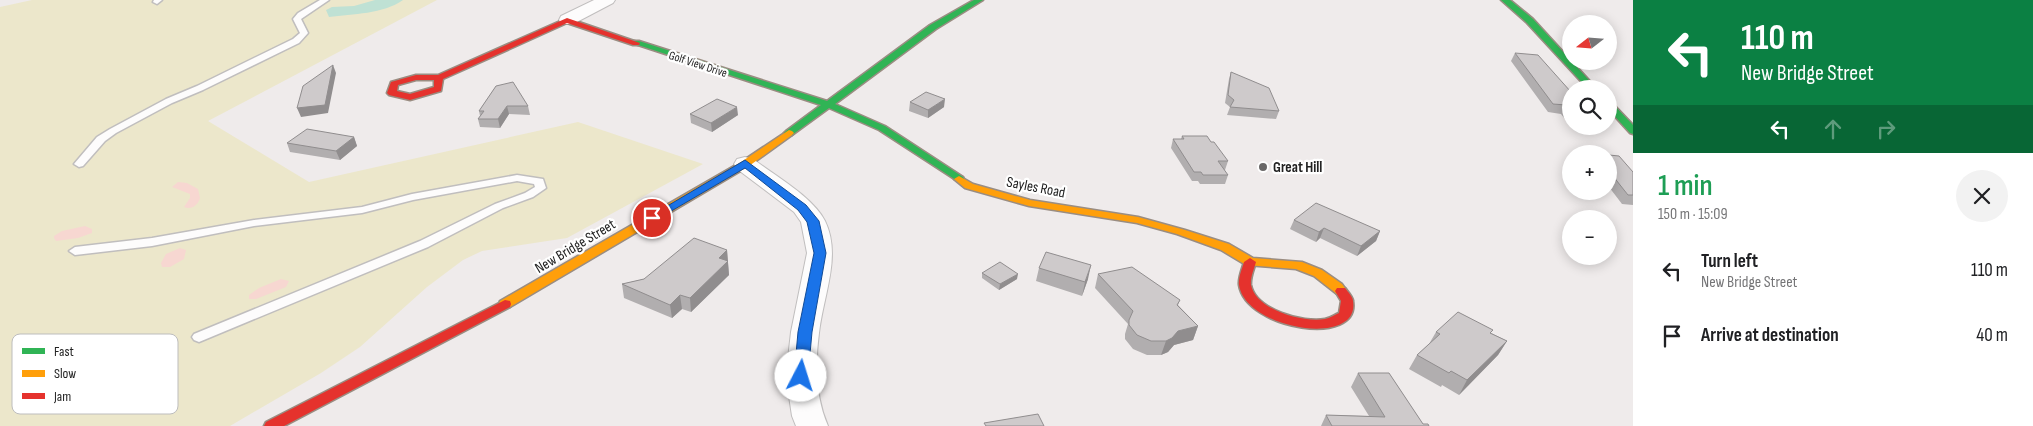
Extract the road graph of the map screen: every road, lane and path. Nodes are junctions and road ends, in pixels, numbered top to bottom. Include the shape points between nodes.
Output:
1 (325, 0) edge
2 (608, 0) edge
3 (979, 0) edge
4 (1506, 0) edge
5 (567, 20) junction
6 (439, 78) dead end
7 (1585, 80) edge
8 (830, 105) junction
9 (1617, 114) edge
10 (1633, 131) edge
11 (79, 164) dead end
12 (745, 164) junction
13 (75, 250) dead end
14 (1250, 262) junction
15 (199, 337) dead end
16 (271, 426) edge
17 (812, 426) edge

1 - 11 lane via 297,19 304,33 296,41 169,101 114,131 101,139
2 - 5 street
3 - 8 street, New Bridge Street via 933,27
4 - 7 street
5 - 6 street
5 - 8 street, Golf View Drive
8 - 12 street, New Bridge Street
8 - 14 street, Sayles Road via 882,128 969,186 1029,203 1138,220 1225,248
9 - 10 street
12 - 16 street, New Bridge Street via 497,308
12 - 17 street via 802,207 813,221 820,253 805,332 801,376
13 - 15 lane via 122,246 254,223 362,210 412,196 507,180 539,182 541,188 529,195 499,206 424,244
14 - 14 street, Sayles Road via 1245,284 1251,298 1266,310 1287,320 1311,325 1332,323 1345,314 1347,301 1338,287 1318,273 1298,265

